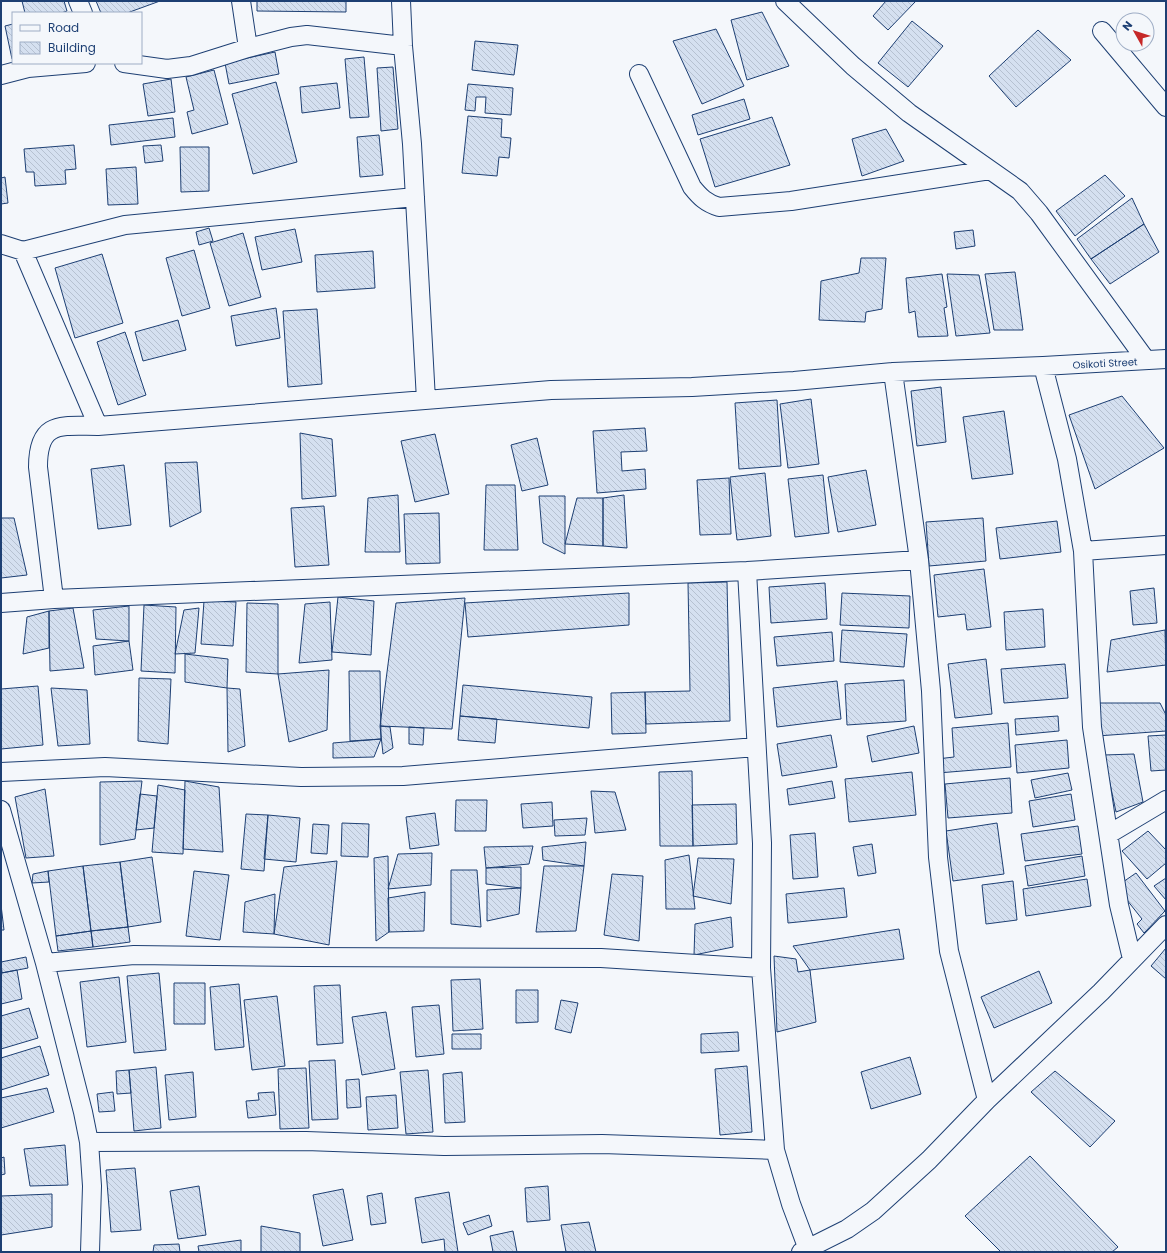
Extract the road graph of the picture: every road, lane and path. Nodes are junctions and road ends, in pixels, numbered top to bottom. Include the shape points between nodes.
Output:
1 (78, 1) edge
2 (241, 1) edge
3 (401, 1) edge
4 (785, 1) edge
5 (83, 12) edge
6 (1102, 31) dead end
7 (403, 46) junction
8 (248, 48) junction
9 (74, 64) edge
10 (129, 64) edge
11 (639, 74) dead end
12 (1, 75) edge
13 (1166, 107) edge
14 (990, 170) junction
15 (415, 197) junction
16 (1, 244) edge
17 (23, 251) junction
18 (1166, 359) edge
19 (1146, 360) junction
20 (1043, 366) junction
21 (893, 372) junction
22 (426, 400) junction
23 (98, 426) junction
24 (1166, 545) edge
25 (1083, 552) junction
26 (919, 560) junction
27 (747, 571) junction
28 (54, 600) junction
29 (1, 603) edge
30 (756, 747) junction
31 (1, 772) edge
32 (1166, 800) edge
33 (1, 810) edge
34 (1109, 834) junction
35 (1166, 925) edge
36 (1132, 959) junction
37 (45, 963) junction
38 (761, 968) junction
39 (987, 1100) junction
40 (89, 1142) junction
41 (775, 1150) junction
42 (806, 1251) edge
43 (90, 1252) edge

1 - 5 street
2 - 8 street
3 - 7 street
4 - 14 street via 853,66 909,114
6 - 13 street
7 - 8 street via 307,35
7 - 15 street
8 - 10 street via 191,66 167,69
9 - 12 street via 28,68
11 - 14 street via 692,187 700,198 719,207 791,201
14 - 19 street via 1020,191 1039,213
15 - 17 street via 125,225
15 - 22 street
16 - 17 street
17 - 23 street
18 - 19 street, Osikoti Street
19 - 20 street, Osikoti Street
20 - 21 street, Osikoti Street
20 - 25 street via 1067,460
21 - 22 street, Osikoti Street via 794,381 692,387 551,390
21 - 26 street
22 - 23 street, Osikoti Street
23 - 28 street, Osikoti Street via 58,426 44,437 38,450
24 - 25 street
25 - 34 street via 1092,727
26 - 27 street
26 - 39 street via 931,692 938,857 949,951
27 - 28 street
27 - 30 street
28 - 29 street
30 - 31 street via 403,776 301,777 105,767
30 - 38 street via 762,843
32 - 34 street
33 - 37 street
34 - 36 street via 1119,905
35 - 36 street
36 - 39 street via 1101,992
37 - 38 street via 134,955 602,958
37 - 40 street
38 - 41 street
39 - 42 street via 930,1160 873,1211 847,1229
40 - 41 street via 306,1141 444,1146 602,1144
40 - 43 street via 92,1186
41 - 42 street

